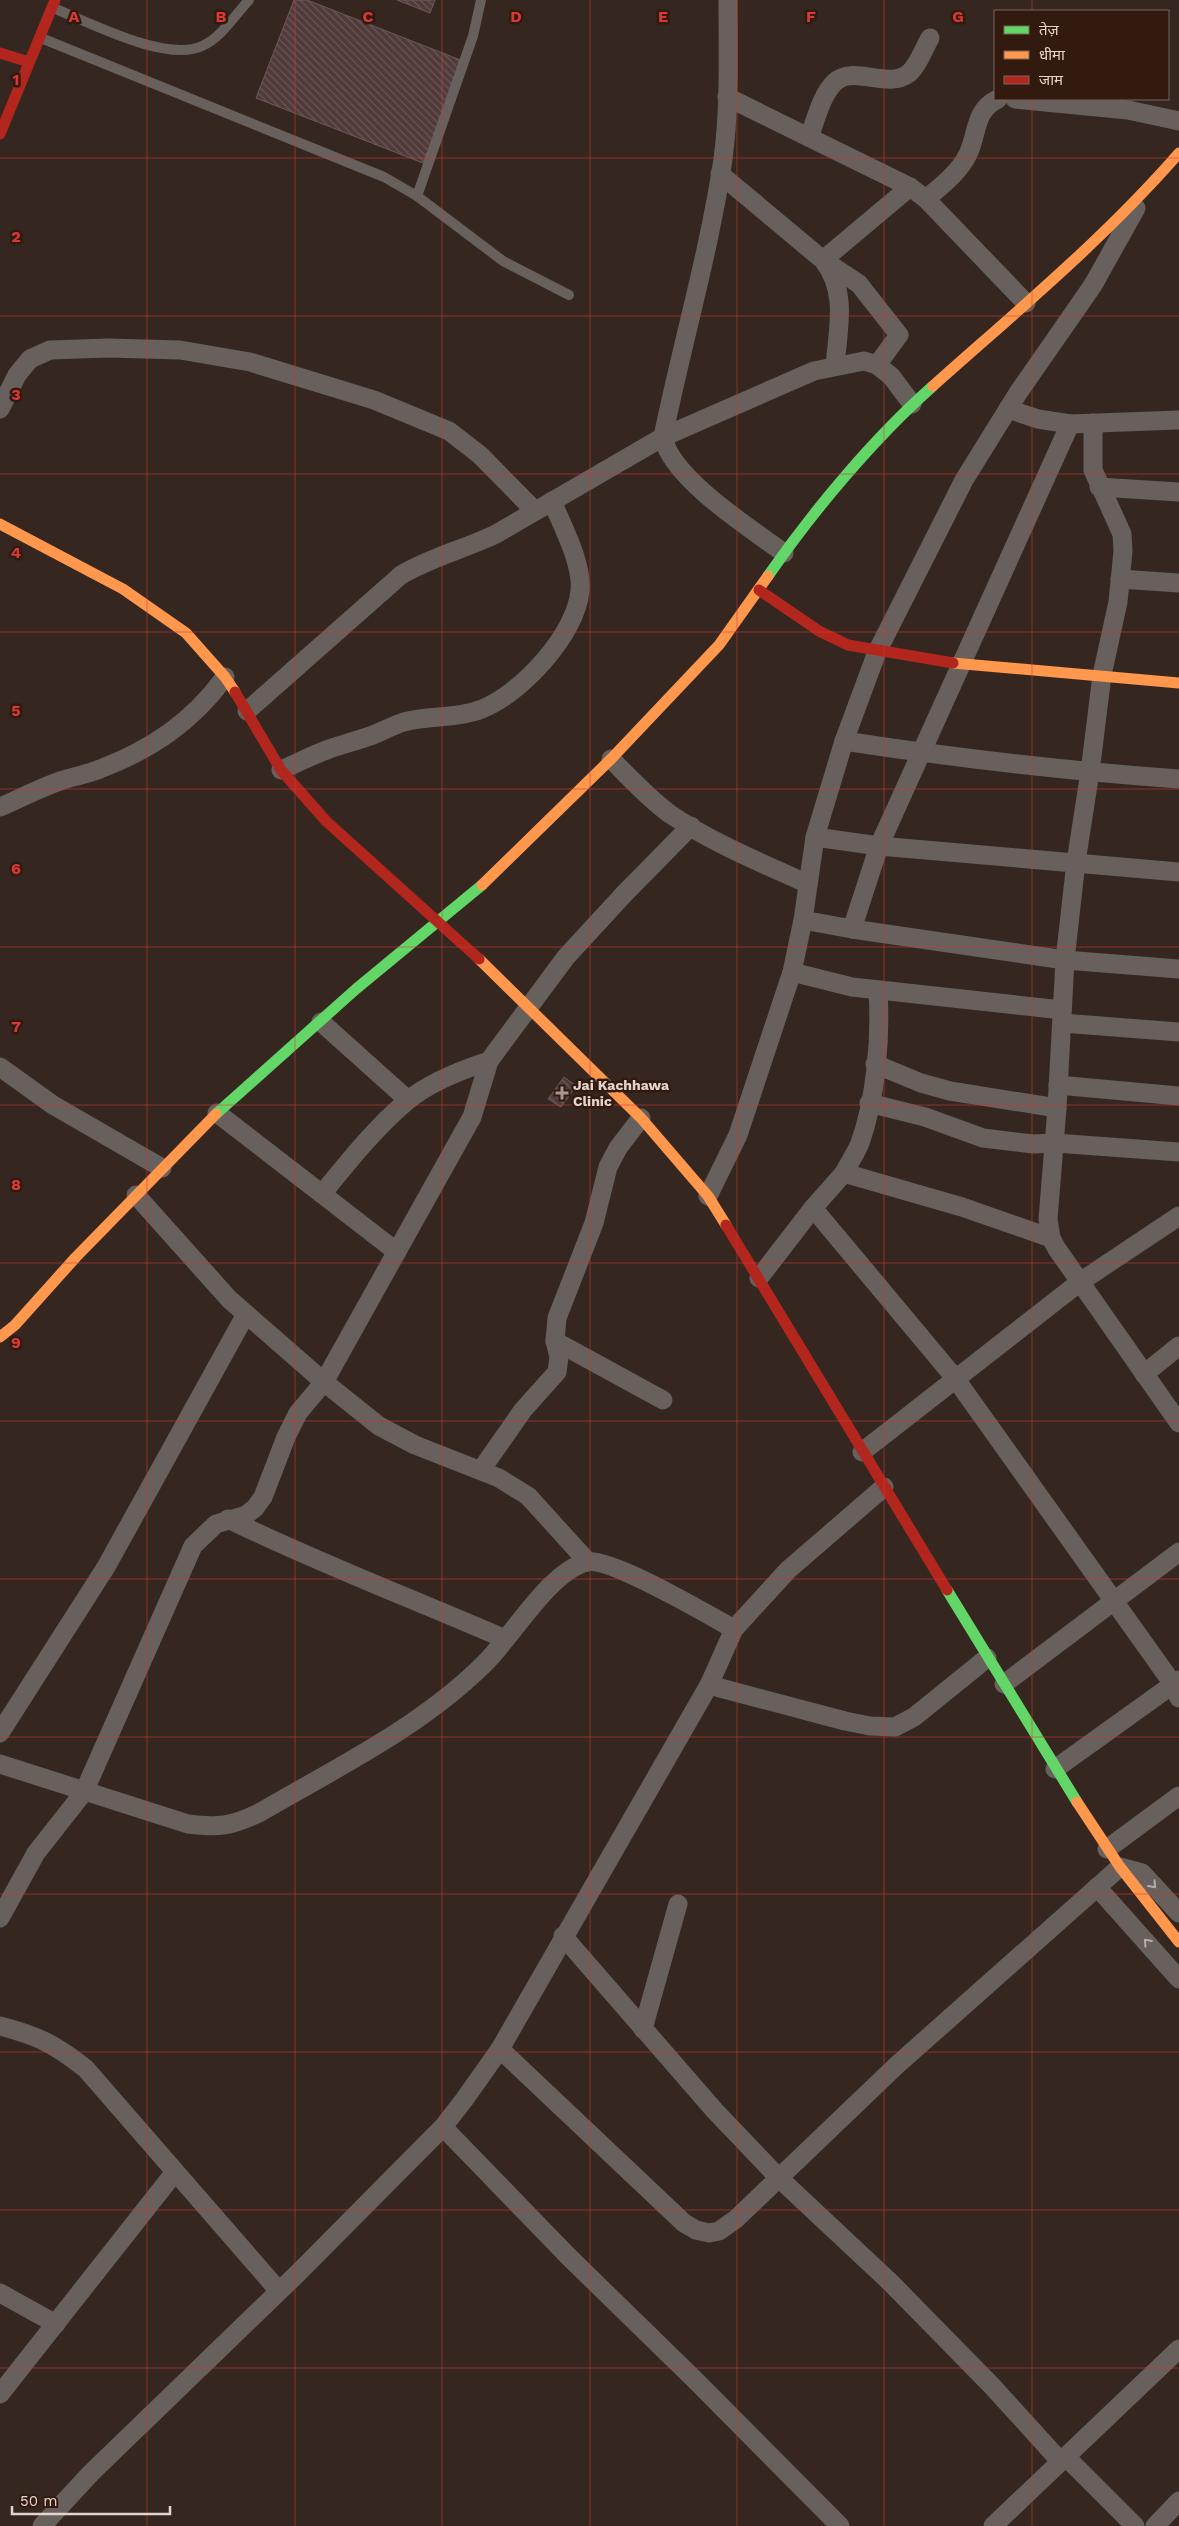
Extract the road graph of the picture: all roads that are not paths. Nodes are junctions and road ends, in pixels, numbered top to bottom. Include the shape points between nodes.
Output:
1 (248, 0) edge
2 (481, 0) edge
3 (728, 0) edge
4 (53, 4) edge
5 (40, 37) junction
6 (930, 38) dead end
7 (0, 53) edge
8 (29, 62) junction
9 (727, 97) junction
10 (996, 100) edge
11 (1025, 100) edge
12 (1179, 121) edge
13 (0, 134) edge
14 (809, 137) junction
15 (1179, 153) edge
16 (720, 174) junction
17 (910, 187) junction
18 (1144, 193) junction
19 (417, 196) junction
20 (926, 199) junction
21 (823, 260) junction
22 (569, 295) dead end
23 (1026, 303) junction
24 (835, 366) junction
25 (877, 366) junction
26 (912, 404) junction
27 (0, 409) edge
28 (1008, 409) junction
29 (1179, 420) edge
30 (1093, 423) junction
31 (1070, 424) junction
32 (663, 437) junction
33 (1100, 487) junction
34 (1179, 492) edge
35 (552, 501) junction
36 (535, 510) junction
37 (0, 524) edge
38 (784, 553) junction
39 (1120, 579) junction
40 (1179, 583) edge
41 (759, 590) junction
42 (877, 652) junction
43 (961, 664) junction
44 (1102, 675) junction
45 (225, 678) junction
46 (1179, 683) edge
47 (248, 711) junction
48 (844, 741) junction
49 (920, 753) junction
50 (611, 759) junction
51 (281, 770) junction
52 (1090, 772) junction
53 (1179, 779) edge
54 (0, 808) edge
55 (691, 826) junction
56 (815, 837) junction
57 (879, 846) junction
58 (1076, 862) junction
59 (1179, 872) edge
60 (808, 884) junction
61 (803, 920) junction
62 (440, 922) junction
63 (852, 929) junction
64 (1065, 960) junction
65 (1179, 969) edge
66 (792, 972) junction
67 (878, 991) junction
68 (528, 1005) junction
69 (1062, 1016) junction
70 (321, 1022) junction
71 (1179, 1032) edge
72 (489, 1061) junction
73 (875, 1064) junction
74 (0, 1067) edge
75 (1058, 1085) junction
76 (1179, 1096) edge
77 (408, 1100) junction
78 (869, 1103) junction
79 (1058, 1108) junction
80 (217, 1113) junction
81 (642, 1118) junction
82 (1055, 1143) junction
83 (1179, 1152) edge
84 (162, 1168) junction
85 (844, 1173) junction
86 (322, 1194) junction
87 (136, 1195) junction
88 (708, 1196) junction
89 (813, 1208) junction
90 (1179, 1216) edge
91 (1051, 1238) junction
92 (397, 1252) junction
93 (760, 1278) junction
94 (1080, 1282) junction
95 (246, 1314) junction
96 (0, 1337) edge
97 (555, 1341) junction
98 (1179, 1346) edge
99 (1144, 1374) junction
100 (955, 1378) junction
101 (324, 1382) junction
102 (663, 1400) dead end
103 (1179, 1423) edge
104 (862, 1452) junction
105 (481, 1470) junction
106 (884, 1487) junction
107 (228, 1519) junction
108 (1179, 1552) edge
109 (588, 1562) junction
110 (1114, 1602) junction
111 (734, 1629) junction
112 (505, 1639) junction
113 (987, 1658) junction
114 (1004, 1684) junction
115 (708, 1685) junction
116 (1177, 1688) edge
117 (0, 1733) edge
118 (0, 1764) edge
119 (1055, 1769) junction
120 (84, 1792) junction
121 (1179, 1796) edge
122 (1108, 1849) junction
123 (1120, 1867) junction
124 (1098, 1887) junction
125 (678, 1904) dead end
126 (1179, 1913) edge
127 (0, 1918) edge
128 (563, 1936) junction
129 (1179, 1942) edge
130 (1179, 1979) edge
131 (0, 2026) edge
132 (643, 2029) junction
133 (500, 2049) junction
134 (443, 2127) junction
135 (176, 2172) junction
136 (780, 2179) junction
137 (279, 2292) junction
138 (0, 2293) edge
139 (56, 2324) junction
140 (1179, 2349) edge
141 (0, 2394) edge
142 (1063, 2460) junction
143 (1179, 2501) edge
144 (42, 2526) edge
145 (840, 2526) edge
146 (993, 2526) edge
147 (1135, 2526) edge
148 (1155, 2526) edge

1 - 4 lane via 214,38 190,51 164,50
2 - 19 lane via 473,36
3 - 9 street
4 - 5 street
5 - 8 street
5 - 19 lane via 384,177
6 - 14 street via 910,72 900,79 847,75 835,81
7 - 8 street
8 - 13 street
9 - 14 street
9 - 16 street
10 - 20 street via 987,104 968,154 956,173
11 - 12 street via 1128,110
14 - 17 street
15 - 18 street
16 - 21 street
16 - 32 street via 694,309
17 - 20 street
17 - 21 street
18 - 23 street
18 - 28 street via 1093,285
19 - 22 lane via 503,261
20 - 23 street
21 - 24 street via 834,273 840,292
21 - 25 street via 859,284 899,335
23 - 26 street
24 - 25 street via 864,361
24 - 32 street via 814,371
25 - 26 street via 890,376
26 - 38 street via 863,457
27 - 36 street via 17,374 30,359 50,350 180,350 241,360 374,400 449,431 480,455
28 - 31 street via 1038,419
28 - 42 street via 964,480
29 - 30 street
30 - 31 street
30 - 33 street via 1093,470
31 - 43 street
32 - 35 street
32 - 38 street via 665,448 673,460 692,480
33 - 34 street
33 - 39 street via 1122,534
35 - 36 street
35 - 51 street via 579,569 581,590 566,632 533,672 503,699 482,709 402,723 328,749
36 - 47 street via 471,546 418,564 401,575
37 - 45 street via 122,589 186,633
38 - 41 street
39 - 40 street
39 - 44 street
41 - 42 street via 819,631 848,645
41 - 50 street via 719,645
42 - 43 street
42 - 48 street
43 - 44 street
43 - 49 street
44 - 46 street
44 - 52 street
45 - 47 street
45 - 54 street via 198,712 182,726 101,769 62,780
47 - 51 street
48 - 49 street
48 - 56 street
49 - 52 street
49 - 57 street
50 - 55 street via 642,791
50 - 62 street
51 - 62 street via 326,821
52 - 53 street
52 - 58 street
55 - 60 street
55 - 68 street via 566,957
56 - 57 street
56 - 60 street
57 - 58 street
57 - 63 street
58 - 59 street
58 - 64 street
60 - 61 street
61 - 63 street
61 - 66 street
62 - 68 street
62 - 70 street via 356,989
63 - 64 street
64 - 65 street
64 - 69 street
66 - 67 street
66 - 88 street via 738,1135
67 - 69 street
67 - 73 street via 880,1024
68 - 72 street
68 - 81 street
69 - 71 street
69 - 75 street
70 - 77 street
70 - 80 street
72 - 77 street via 441,1080
72 - 92 street via 472,1117
73 - 78 street
73 - 79 street via 950,1091
74 - 84 street via 53,1105
75 - 76 street
75 - 79 street
77 - 86 street via 362,1145
78 - 82 street via 925,1117 983,1138 1033,1144
78 - 85 street via 859,1144
79 - 82 street
80 - 84 street
80 - 86 street
81 - 88 street
81 - 97 street via 618,1148 608,1167 594,1223 557,1318
82 - 83 street
82 - 91 street via 1049,1194
84 - 87 street
85 - 89 street
85 - 91 street via 962,1207
86 - 92 street
87 - 95 street
87 - 96 street via 15,1325
88 - 93 street
89 - 93 street
89 - 100 street
90 - 94 street
91 - 94 street
92 - 101 street
93 - 104 street
94 - 99 street
94 - 100 street
95 - 101 street
95 - 117 street via 106,1567
97 - 102 street
97 - 105 street via 559,1357 557,1372 523,1410
98 - 99 street
99 - 103 street
100 - 104 street
100 - 110 street
101 - 105 street via 379,1426 415,1445
101 - 107 street via 298,1413 259,1502 246,1515
104 - 106 street
105 - 109 street via 528,1496
106 - 111 street via 788,1570
106 - 113 street
107 - 112 street via 288,1549
107 - 120 street via 216,1524 193,1546
108 - 110 street
109 - 111 street via 613,1567
109 - 112 street via 571,1569 554,1584
110 - 114 street
110 - 116 street
111 - 115 street
112 - 120 street via 485,1664 448,1699 401,1730 240,1821 215,1828 188,1824
113 - 114 street
113 - 115 street via 914,1717 895,1727 870,1726
114 - 119 street
115 - 128 street
116 - 119 street
118 - 120 street
119 - 122 street
120 - 127 street via 36,1853
121 - 122 street
122 - 123 street
123 - 124 street
123 -> 126 street via 1142,1873
123 - 129 street
130 -> 124 street
124 - 136 street via 897,2065
125 - 132 street
128 - 132 street
128 - 133 street
131 - 135 street via 51,2043 86,2068
132 - 136 street
133 - 134 street
133 - 136 street via 684,2223 696,2230 720,2231
134 - 137 street
134 - 145 street
135 - 137 street
135 - 139 street
136 - 142 street via 891,2283
137 - 144 street via 91,2473
138 - 139 street
139 - 141 street
140 - 142 street
142 - 146 street
142 - 147 street
143 - 148 street

